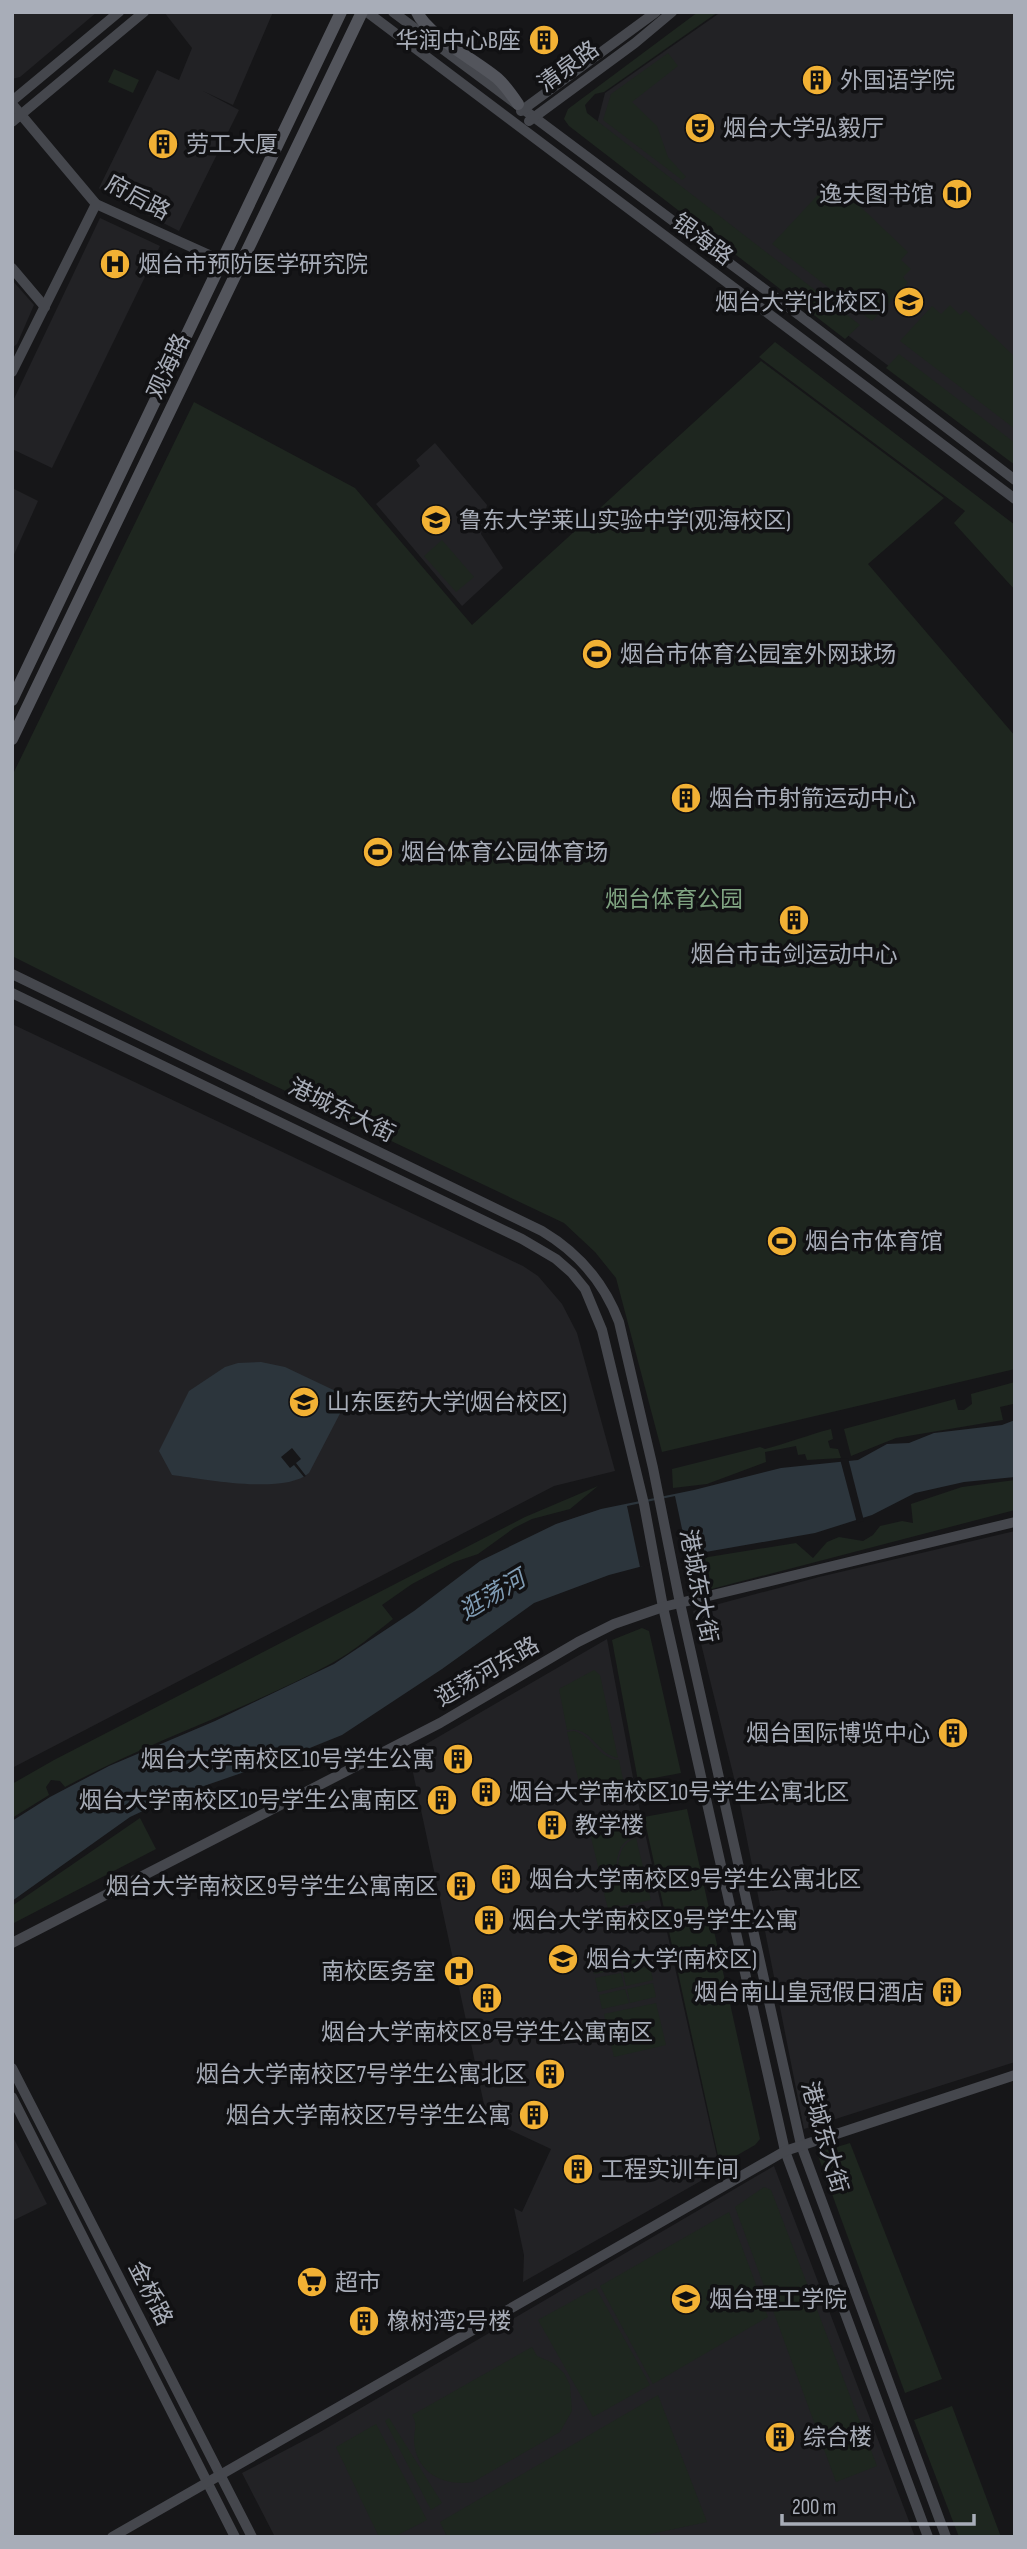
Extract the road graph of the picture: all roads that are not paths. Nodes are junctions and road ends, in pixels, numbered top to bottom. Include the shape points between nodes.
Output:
1 (119, 12) edge
2 (144, 12) edge
3 (341, 12) edge
4 (365, 12) edge
5 (393, 12) edge
6 (417, 12) edge
7 (656, 12) edge
8 (672, 12) edge
9 (12, 102) edge
10 (521, 107) junction
11 (534, 117) junction
12 (17, 118) edge
13 (510, 120) junction
14 (521, 127) junction
15 (96, 204) junction
16 (222, 261) junction
17 (12, 268) edge
18 (238, 268) junction
19 (45, 307) junction
20 (12, 372) edge
21 (1015, 480) edge
22 (1015, 499) edge
23 (12, 700) edge
24 (12, 739) edge
25 (12, 974) edge
26 (12, 993) edge
27 (1015, 1522) edge
28 (680, 1603) junction
29 (663, 1607) junction
30 (720, 1782) junction
31 (704, 1785) junction
32 (12, 1943) edge
33 (12, 2068) edge
34 (1015, 2075) edge
35 (12, 2097) edge
36 (801, 2145) junction
37 (785, 2151) junction
38 (221, 2475) junction
39 (207, 2483) junction
40 (112, 2537) edge
41 (235, 2537) edge
42 (252, 2537) edge
43 (928, 2537) edge
44 (946, 2537) edge

1 - 9 main road
2 - 12 main road
3 - 16 main road, 观海路
4 - 13 main road, 银海路
4 - 18 main road, 观海路
5 - 10 main road, 银海路
6 - 10 main road via 427,26 506,86
7 - 10 main road, 清泉路
8 - 11 main road, 清泉路
9 - 12 main road, 府后路
10 - 11 main road, 银海路
10 - 13 main road, 清泉路
11 - 14 main road, 清泉路
11 - 21 main road, 银海路
12 - 15 main road, 府后路
13 - 14 main road, 银海路
14 - 22 main road, 银海路
15 - 16 main road, 府后路
15 - 19 main road
16 - 18 main road, 府后路
16 - 23 main road, 观海路
17 - 19 main road
18 - 24 main road, 观海路
19 - 20 main road
25 - 28 main road, 港城东大街 via 567,1247 599,1282 619,1322
26 - 29 main road, 港城东大街 via 522,1239 572,1273 585,1289 603,1329 645,1504
27 - 28 main road, 逛荡河东路
28 - 29 main road, 逛荡河东路
28 - 30 main road, 港城东大街
29 - 31 main road, 港城东大街
29 - 32 main road, 逛荡河东路 via 614,1624 440,1723
30 - 31 main road
30 - 36 main road, 港城东大街
31 - 37 main road, 港城东大街
33 - 38 main road, 金桥路
34 - 36 main road
35 - 39 main road, 金桥路
36 - 37 main road
36 - 44 main road, 港城东大街
37 - 38 main road
37 - 43 main road, 港城东大街
38 - 39 main road
38 - 42 main road, 金桥路
39 - 40 main road
39 - 41 main road, 金桥路

